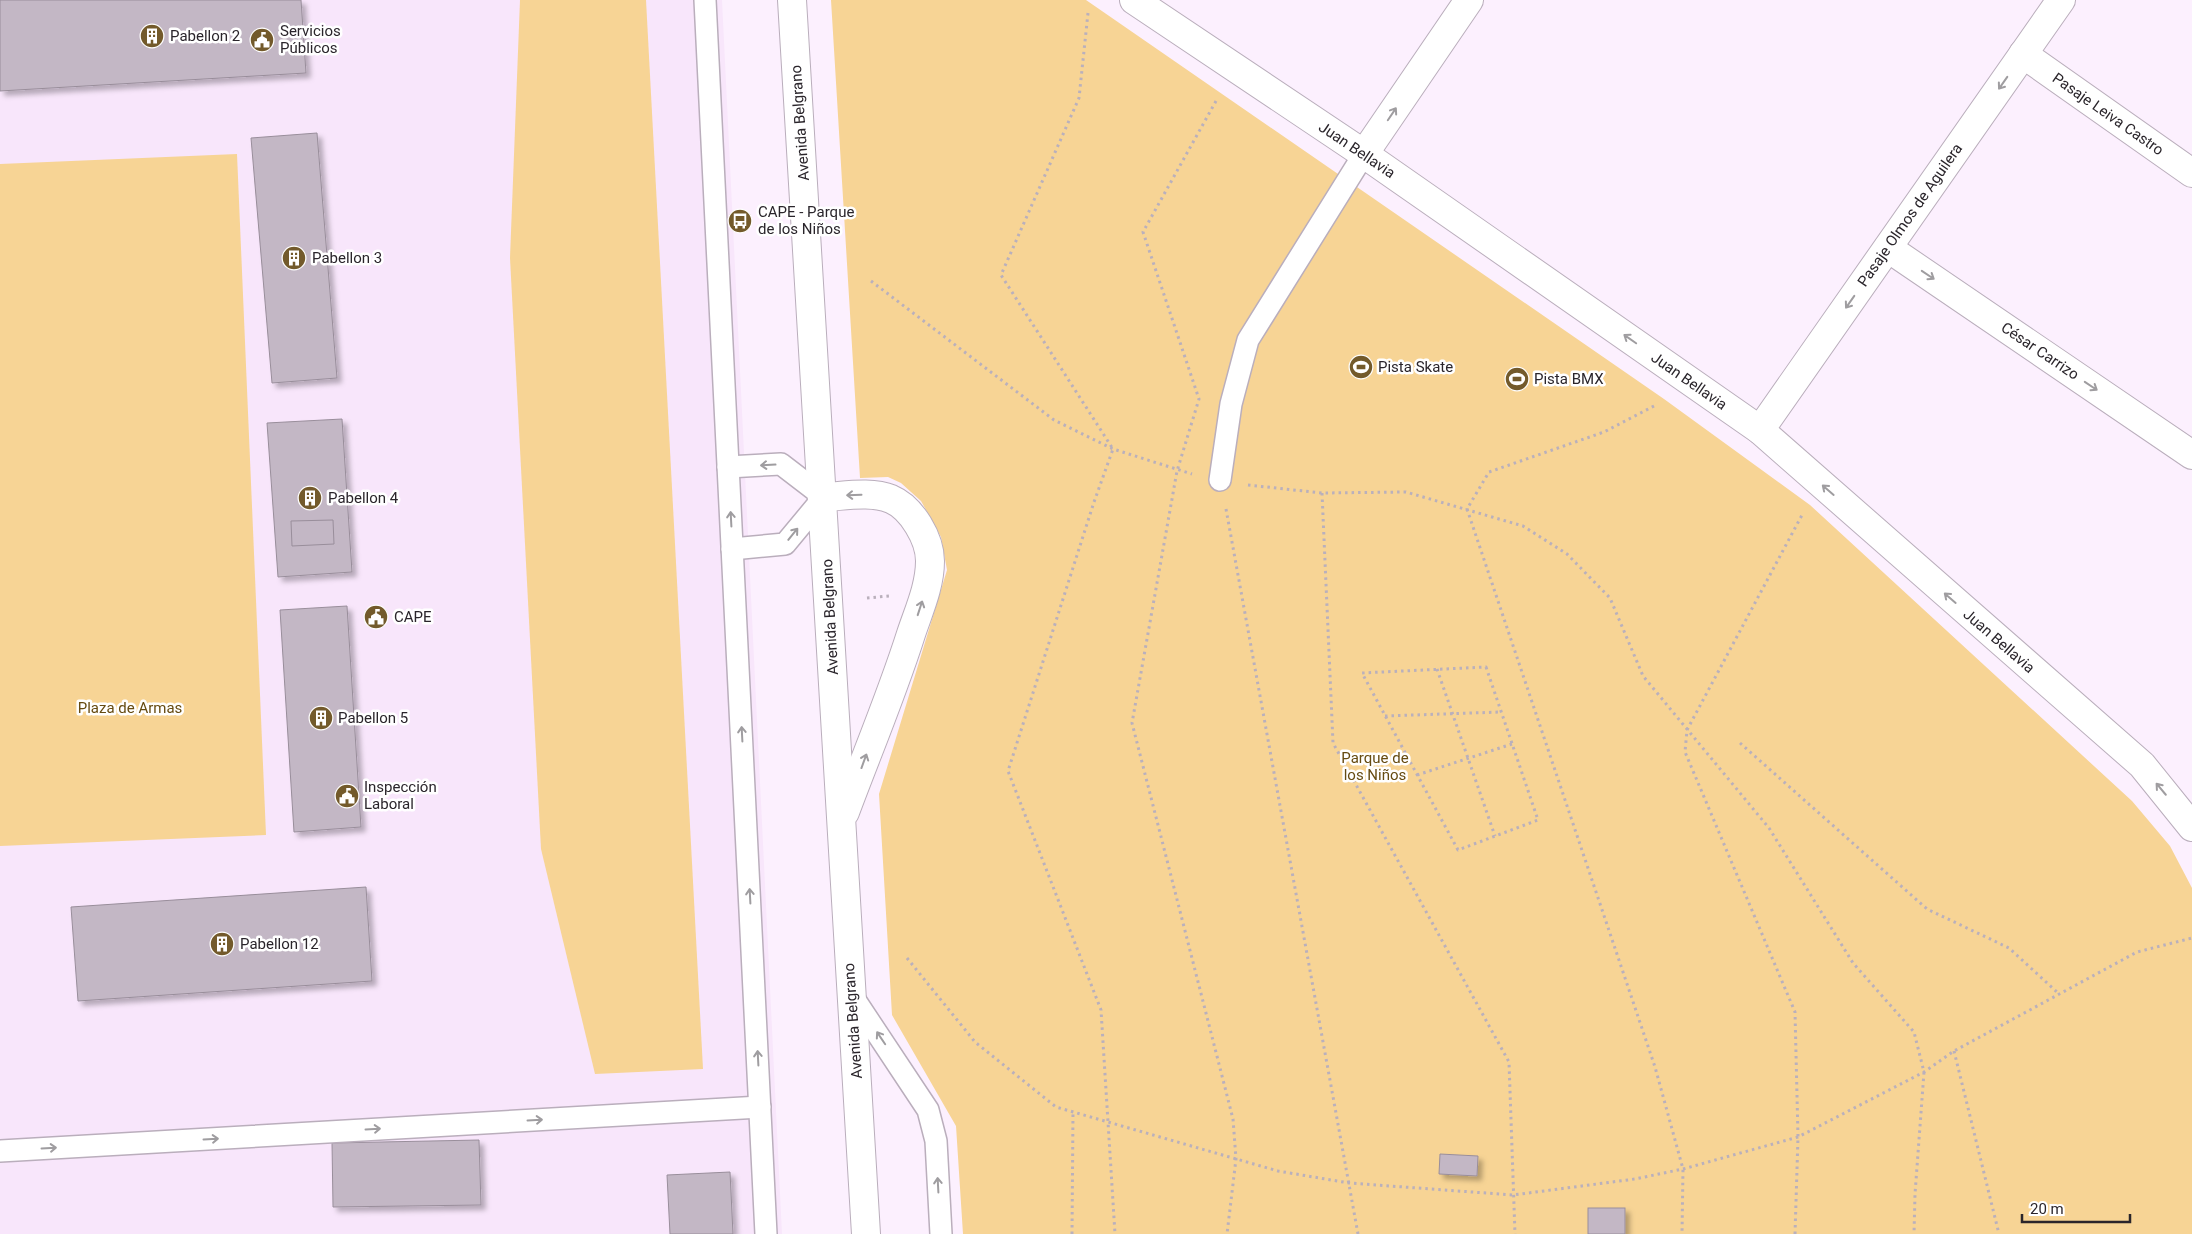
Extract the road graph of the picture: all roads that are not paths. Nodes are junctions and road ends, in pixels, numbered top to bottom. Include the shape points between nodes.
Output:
1 (705, 0) edge
2 (792, 0) edge
3 (1134, 0) edge
4 (1469, 0) edge
5 (2061, 0) edge
6 (2023, 54) junction
7 (1364, 154) junction
8 (2192, 173) edge
9 (1888, 248) junction
10 (1760, 430) junction
11 (2192, 455) edge
12 (728, 467) junction
13 (1220, 480) road end
14 (824, 496) junction
15 (732, 549) junction
16 (841, 823) junction
17 (2192, 826) edge
18 (852, 994) junction
19 (760, 1107) junction
20 (0, 1151) edge
21 (766, 1234) edge
22 (866, 1234) edge
23 (941, 1234) edge

1 - 12 lane
2 - 14 street, Avenida Belgrano
3 - 7 street, Juan Bellavia
7 -> 4 street
5 - 6 street, Pasaje Olmos de Aguilera
6 - 8 street, Pasaje Leiva Castro
6 -> 9 street, Pasaje Olmos de Aguilera
10 -> 7 street, Juan Bellavia
7 - 13 lane via 1248,340 1231,404
9 -> 10 street, Pasaje Olmos de Aguilera
9 -> 11 street, César Carrizo
17 -> 10 street, Juan Bellavia via 2142,765
14 -> 12 lane via 781,464
15 -> 12 lane
15 -> 14 lane via 785,544
14 - 16 street, Avenida Belgrano
16 -> 14 street via 900,669 929,580 930,558 925,537 915,521 892,500 872,495
19 -> 15 lane
16 - 18 street, Avenida Belgrano
18 - 22 street, Avenida Belgrano
23 -> 18 lane via 936,1141 928,1110
20 -> 19 lane
19 - 21 lane

